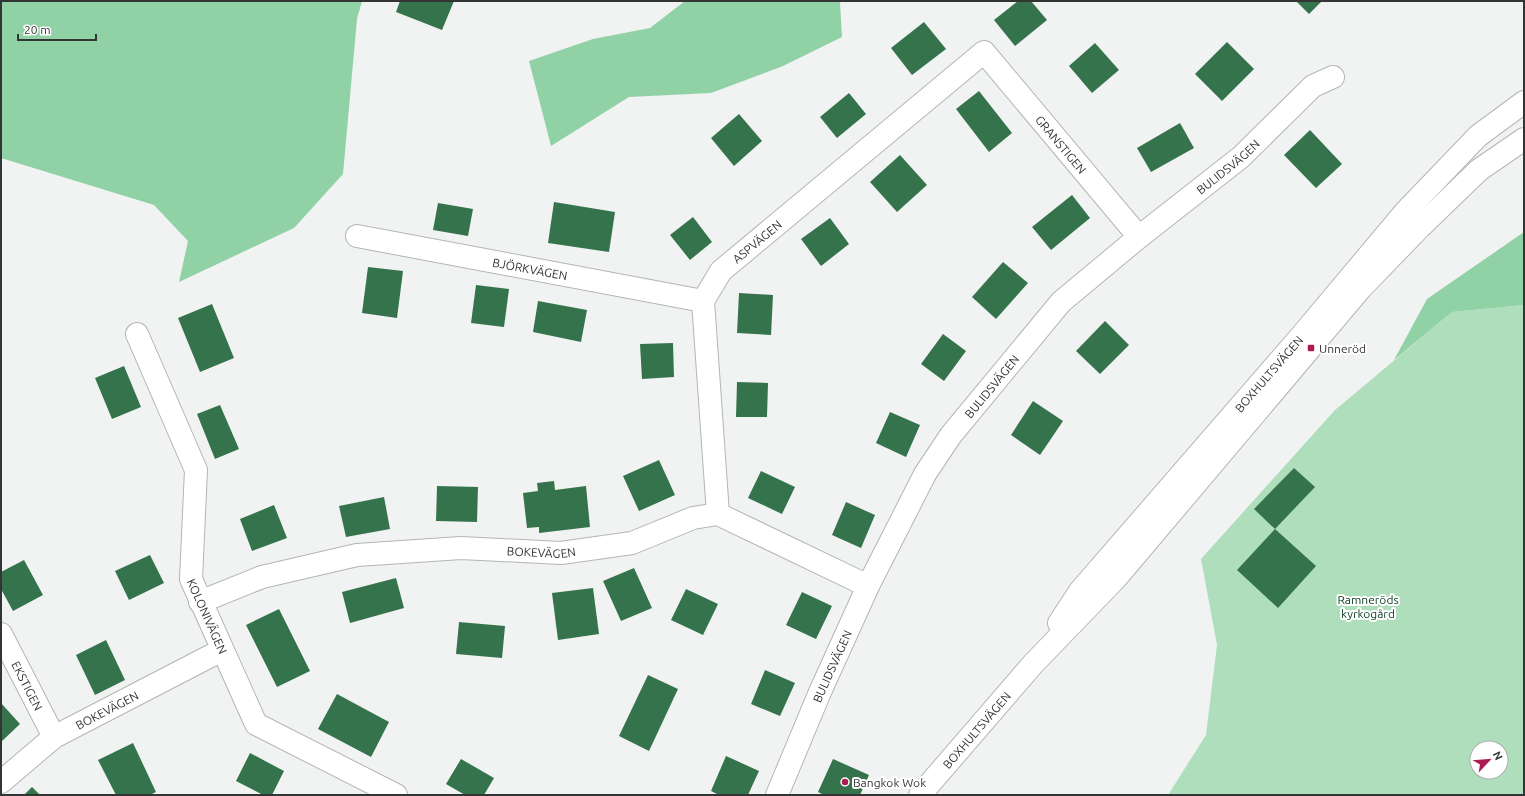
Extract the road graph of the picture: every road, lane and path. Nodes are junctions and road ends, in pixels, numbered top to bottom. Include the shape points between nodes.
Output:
1 (984, 52) joint
2 (1333, 77) dead end
3 (1524, 102) edge
4 (1524, 139) edge
5 (356, 236) dead end
6 (1139, 237) junction
7 (703, 300) junction
8 (137, 334) dead end
9 (718, 514) junction
10 (868, 586) junction
11 (200, 602) junction
12 (1, 634) edge
13 (222, 650) junction
14 (1032, 664) junction
15 (54, 737) junction
16 (1, 782) edge
17 (396, 795) edge
18 (778, 795) edge
19 (920, 795) edge

1 - 6 street, GRANSTIGEN
1 - 7 street, ASPVÄGEN via 721,271
2 - 6 street, BULIDSVÄGEN via 1313,86 1241,157
3 - 14 street, BOXHULTSVÄGEN via 1478,136 1406,211 1080,591
4 - 14 street, BOXHULTSVÄGEN via 1479,170 1361,288 1118,577
5 - 7 street, BJÖRKVÄGEN
6 - 10 street, BULIDSVÄGEN via 1062,302 950,435 925,474
7 - 9 street
8 - 11 street, KOLONIVÄGEN via 196,470 190,579
9 - 10 street
9 - 11 street, BOKEVÄGEN via 693,518 632,543 560,553 461,548 358,555 262,578
10 - 18 street, BULIDSVÄGEN via 820,692
11 - 13 street, KOLONIVÄGEN
12 - 15 street, EKSTIGEN
13 - 15 street, BOKEVÄGEN
13 - 17 street, KOLONIVÄGEN via 256,724
14 - 19 street, BOXHULTSVÄGEN
15 - 16 street, BOKEVÄGEN

